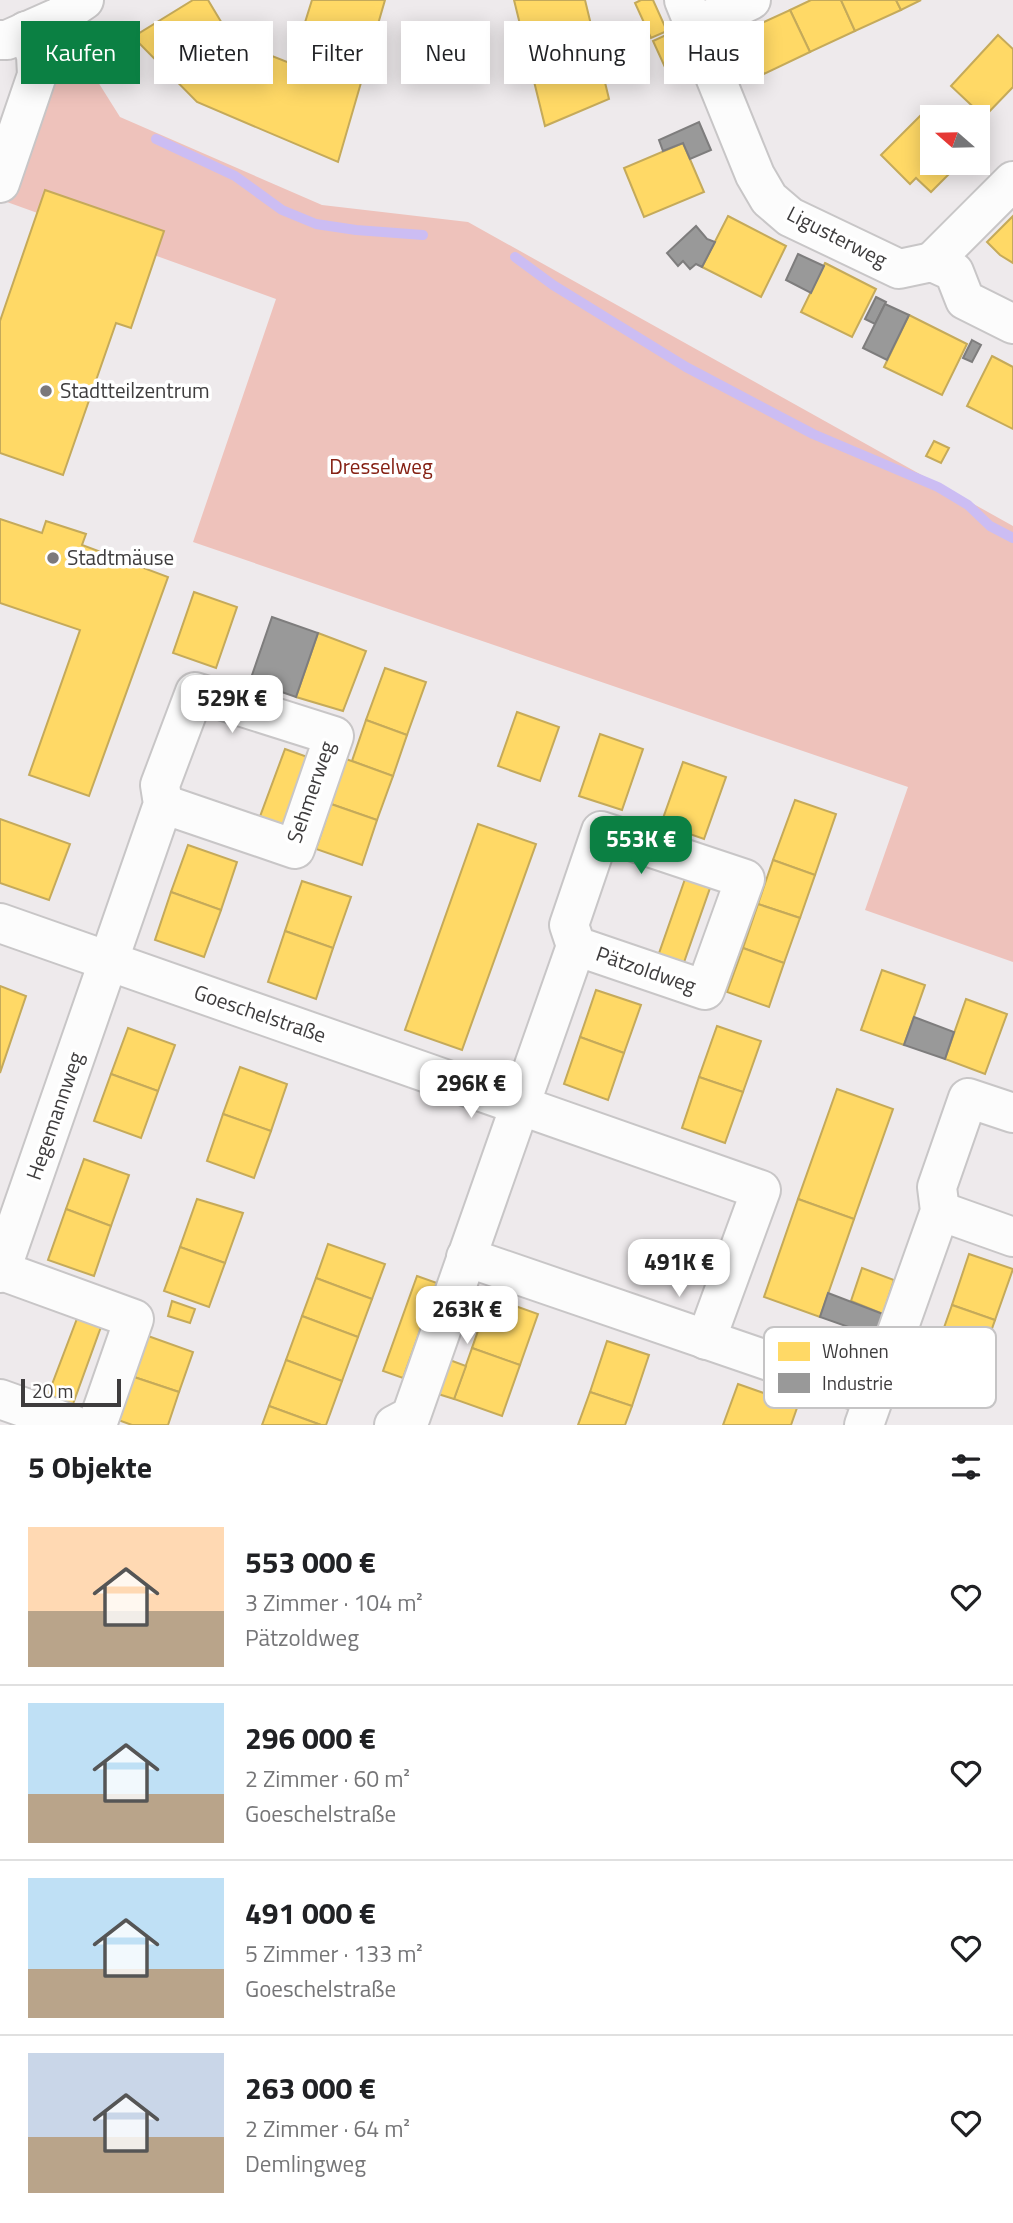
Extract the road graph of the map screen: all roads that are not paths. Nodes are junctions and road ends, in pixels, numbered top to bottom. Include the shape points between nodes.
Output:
1 (84, 0) edge
2 (751, 0) edge
3 (690, 13) edge
4 (13, 36) edge
5 (1013, 181) edge
6 (0, 183) edge
7 (932, 262) junction
8 (1013, 324) edge
9 (163, 804) junction
10 (0, 923) edge
11 (576, 946) junction
12 (108, 961) junction
13 (519, 1105) junction
14 (1013, 1113) edge
15 (940, 1211) junction
16 (1013, 1237) edge
17 (466, 1257) junction
18 (1, 1272) edge
19 (899, 1327) edge
20 (706, 1339) junction
21 (764, 1362) edge
22 (0, 1399) edge
23 (414, 1422) edge
24 (73, 1425) edge
25 (97, 1425) edge

1 - 4 street via 59,17
2 - 3 street
3 - 7 street, Ligusterweg via 769,199 790,217 899,269
4 - 6 street via 36,55 37,75
5 - 7 street
7 - 8 street via 954,272 965,300
9 - 9 street, Sehmerweg via 160,785 195,692 334,736 295,849
9 - 12 street, Sehmerweg
10 - 12 street, Goeschelstraße
11 - 11 street, Pätzoldweg via 569,925 601,831 745,879 705,990
11 - 13 street, Pätzoldweg
12 - 13 street, Goeschelstraße
12 - 18 street, Hegemannweg
13 - 17 street
13 - 20 street, Goeschelstraße via 761,1189
14 - 15 street via 968,1098 937,1187
15 - 16 street
15 - 19 street
17 - 20 street
17 - 23 street
18 - 25 street, Hegemannweg via 134,1319
20 - 21 street
22 - 24 street

